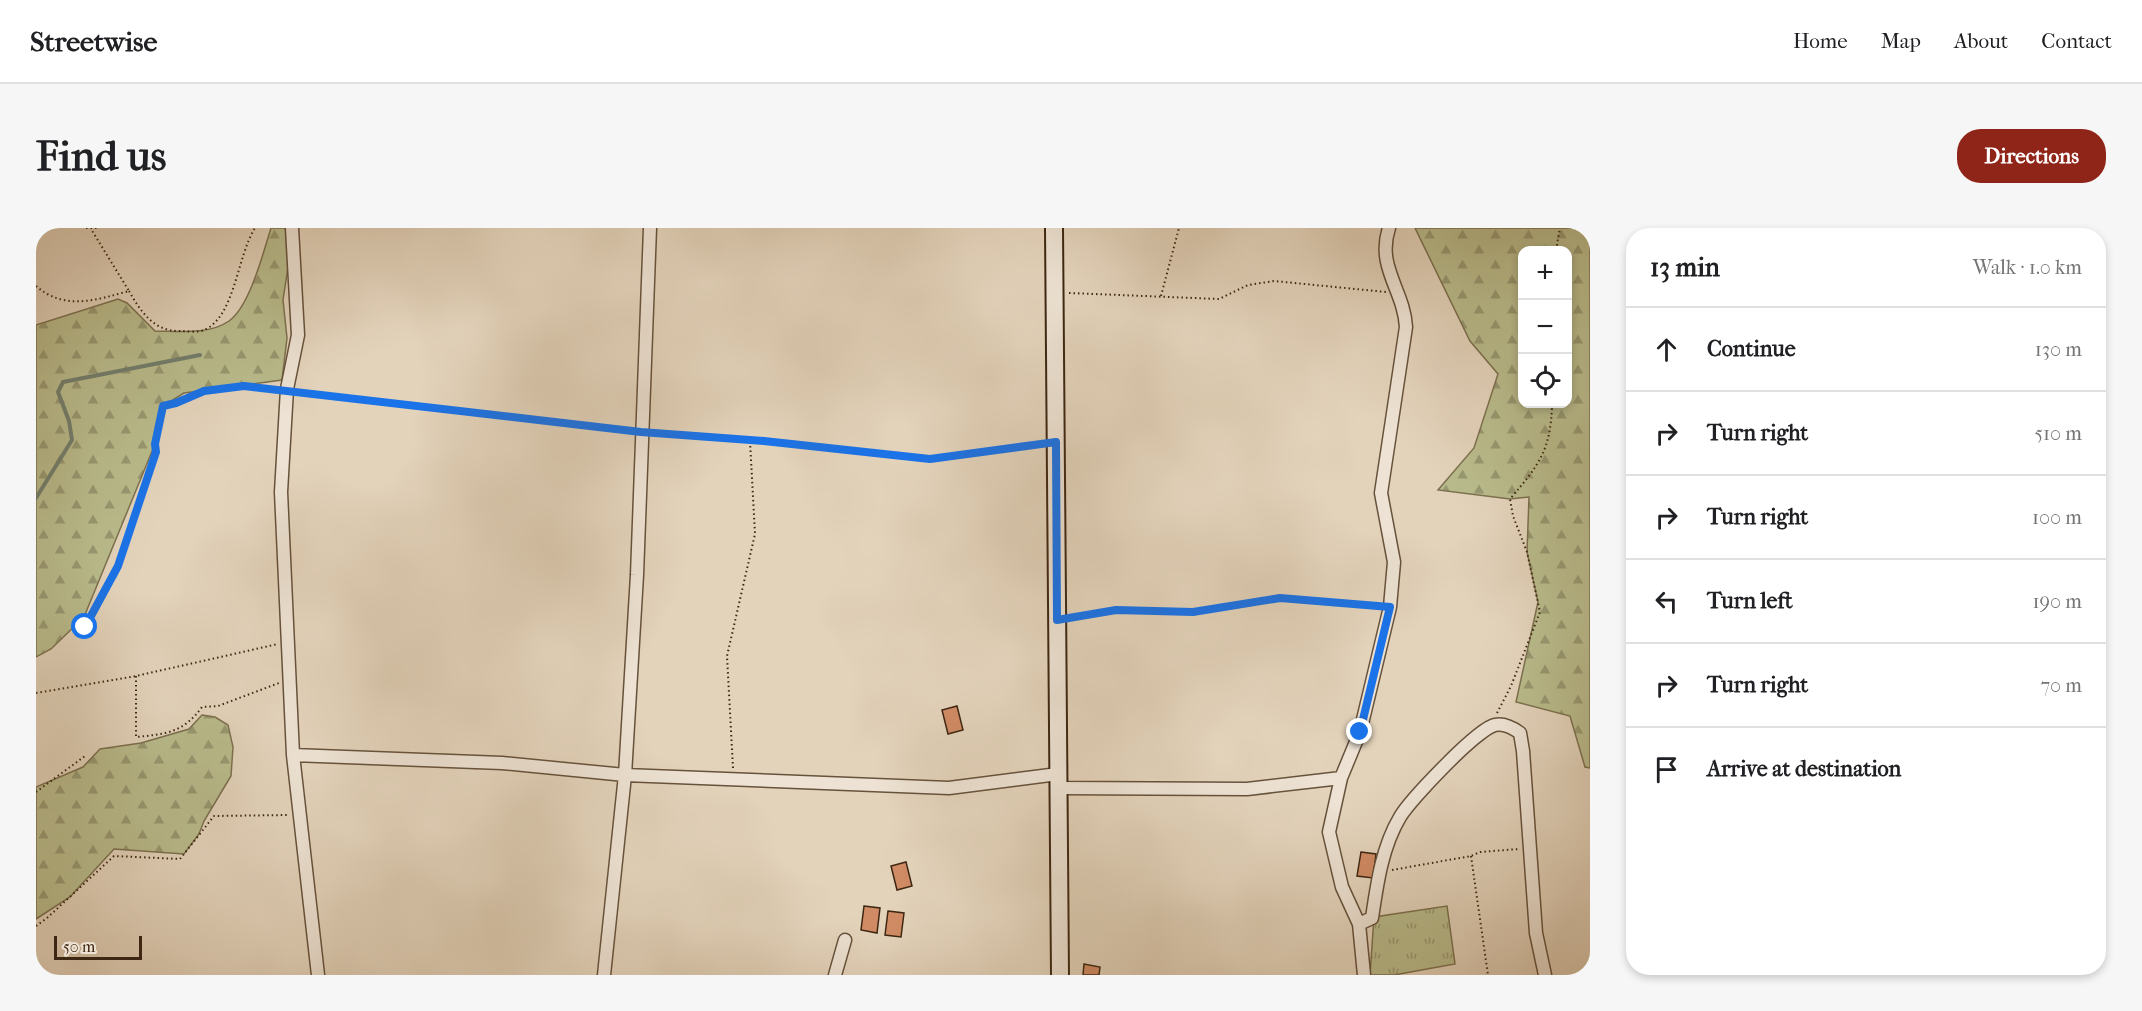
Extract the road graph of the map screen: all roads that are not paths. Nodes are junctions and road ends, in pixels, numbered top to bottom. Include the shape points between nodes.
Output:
1 (292, 228) edge
2 (650, 228) edge
3 (1054, 228) edge
4 (1389, 228) edge
5 (293, 755) junction
6 (625, 775) junction
7 (1341, 778) junction
8 (1058, 781) junction
9 (1359, 924) junction
10 (845, 940) dead end
11 (318, 975) edge
12 (604, 975) edge
13 (835, 975) edge
14 (1060, 975) edge
15 (1364, 975) edge
16 (1545, 975) edge

1 - 5 street via 298,335 287,389 281,492
2 - 6 street
3 - 8 street
4 - 7 street via 1385,241 1386,268 1405,311 1406,327 1381,492 1394,562 1390,607 1360,732
5 - 6 street via 491,762
5 - 11 street
6 - 8 street via 949,788
6 - 12 street
7 - 8 street via 1247,789
7 - 9 street via 1329,832 1342,887
8 - 14 street
9 - 15 street
9 - 16 street via 1372,918 1387,844 1401,815 1450,760 1494,725 1505,725 1520,733 1536,933
10 - 13 street

